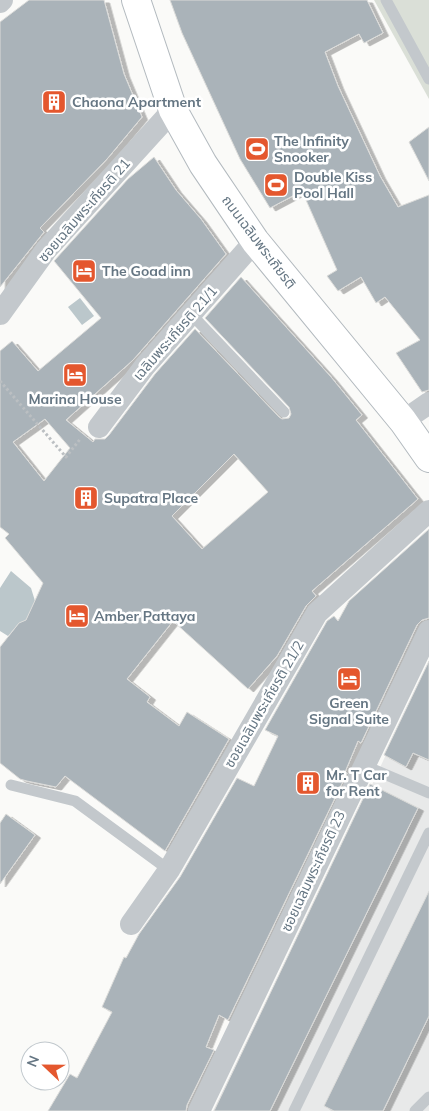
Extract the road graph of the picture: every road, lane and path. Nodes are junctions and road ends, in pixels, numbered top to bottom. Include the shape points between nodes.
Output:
1 (136, 0) edge
2 (386, 0) edge
3 (429, 79) edge
4 (173, 110) junction
5 (255, 241) junction
6 (1, 310) edge
7 (191, 314) junction
8 (0, 381) edge
9 (429, 403) edge
10 (284, 412) dead end
11 (403, 422) junction
12 (99, 427) joint
13 (429, 458) edge
14 (429, 511) edge
15 (429, 631) edge
16 (363, 765) junction
17 (11, 785) dead end
18 (429, 793) edge
19 (429, 833) edge
20 (169, 870) junction
21 (131, 924) dead end
22 (429, 1097) edge
23 (199, 1111) edge
24 (294, 1111) edge
25 (414, 1111) edge

1 - 4 main road, ถนนเฉลิมพระเกียรติ
2 - 3 lane
4 - 5 main road, ถนนเฉลิมพระเกียรติ via 203,164
4 - 6 street, ซอยเฉลิมพระเกียรติ 21 via 46,250
5 - 7 street, เฉลิมพระเกียรติ 21/1
5 - 11 main road, ถนนเฉลิมพระเกียรติ
7 - 10 lane
7 - 12 street, เฉลิมพระเกียรติ 21/1 via 144,366
8 - 12 path via 66,457 86,431
9 - 11 street
11 - 13 main road, ถนนเฉลิมพระเกียรติ
14 - 20 street, ซอยเฉลิมพระเกียรติ 21/2 via 317,613
15 - 16 street, ซอยเฉลิมพระเกียรติ 23
16 - 18 lane
16 - 23 street, ซอยเฉลิมพระเกียรติ 23
17 - 20 lane via 75,802
19 - 24 lane
20 - 21 street, ซอยเฉลิมพระเกียรติ 21/2
22 - 25 lane

